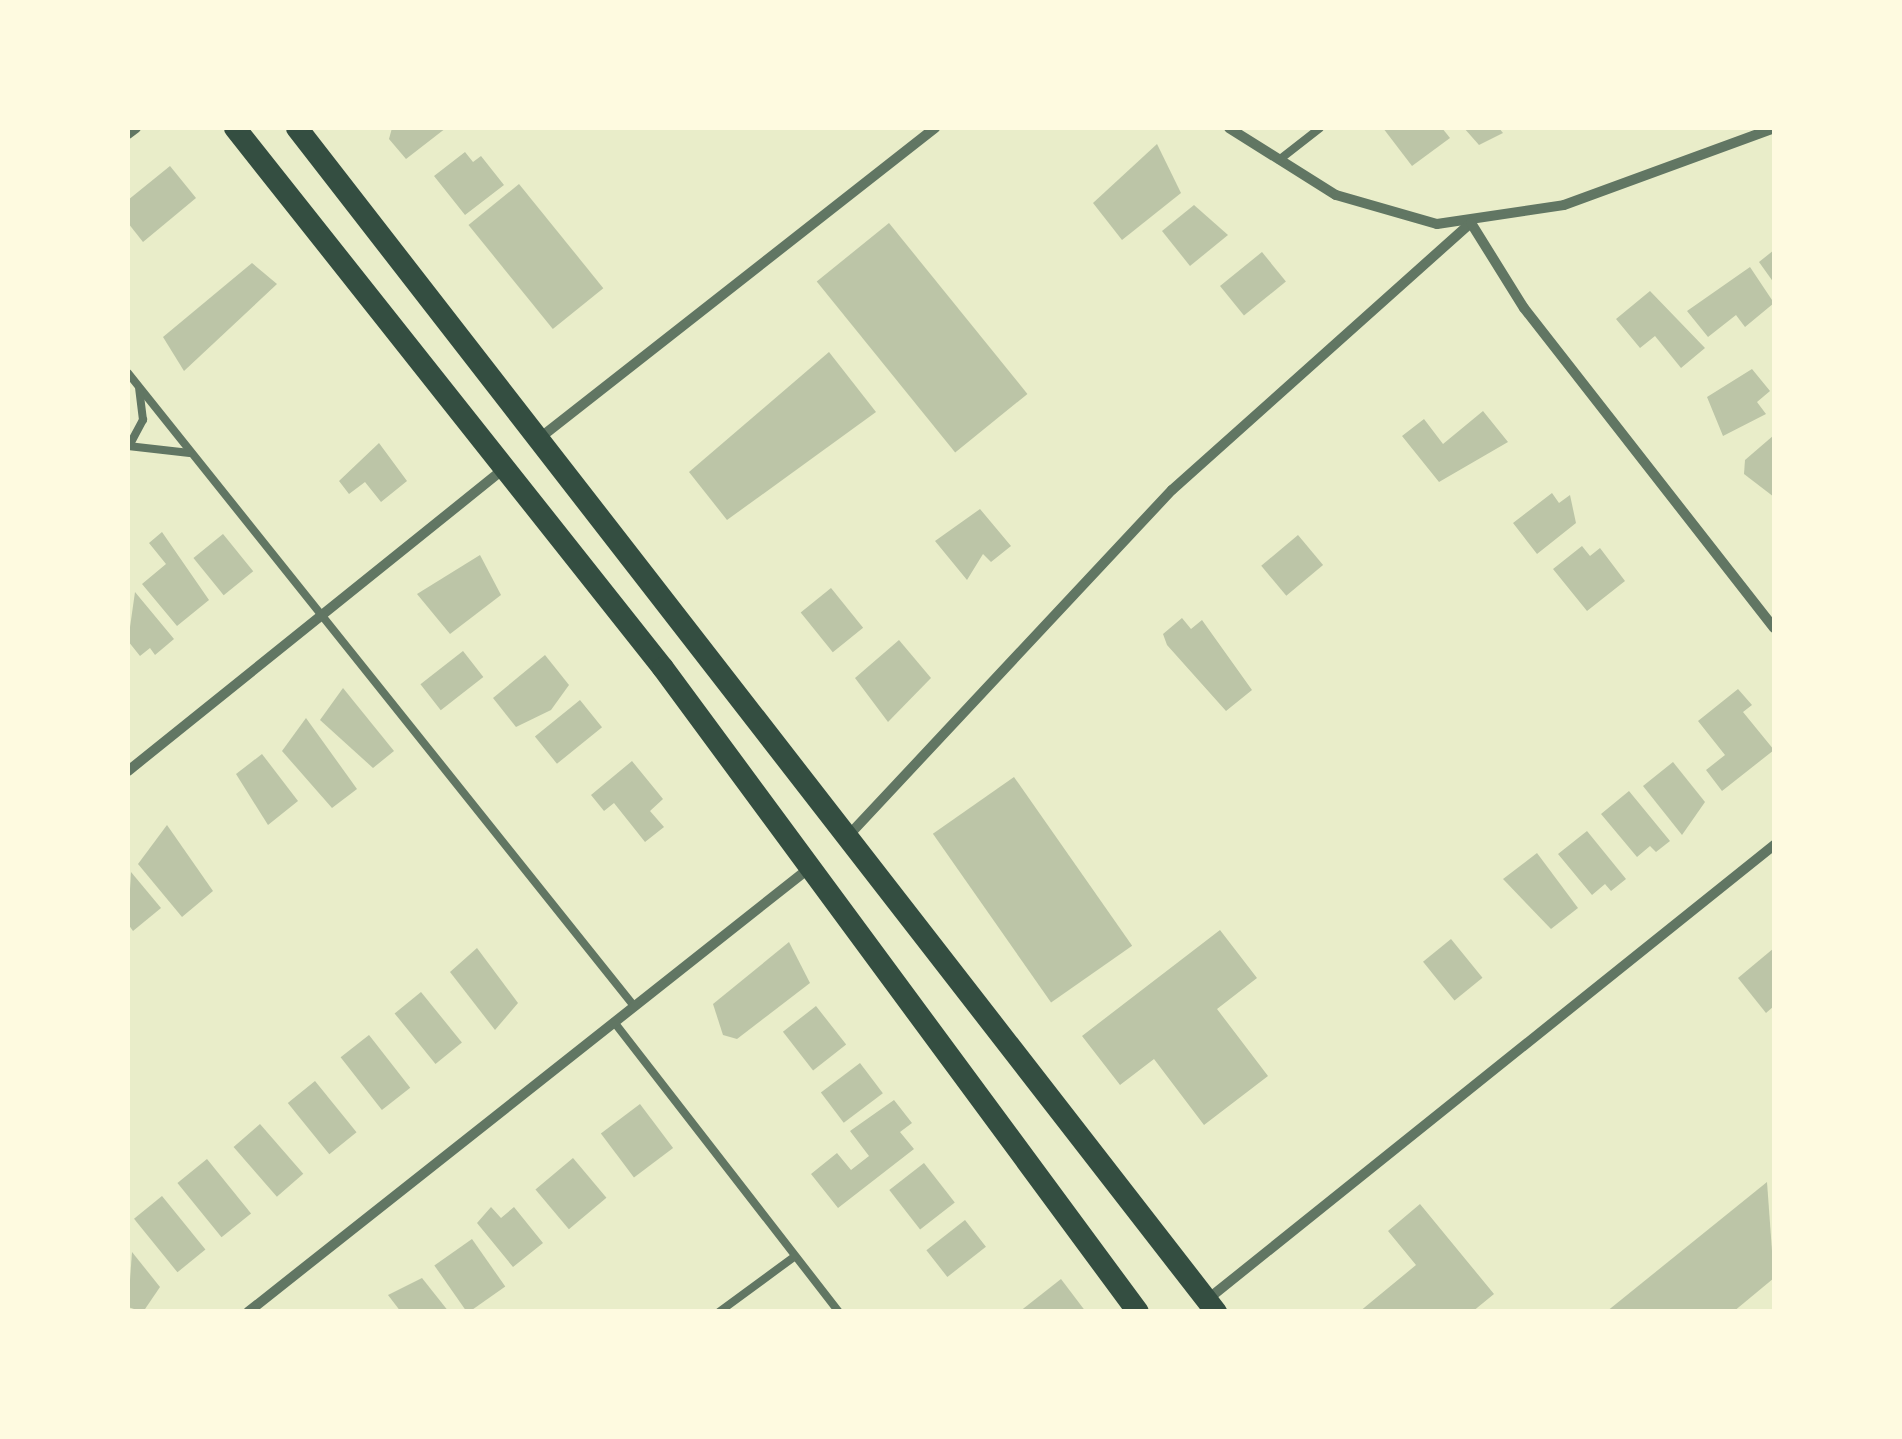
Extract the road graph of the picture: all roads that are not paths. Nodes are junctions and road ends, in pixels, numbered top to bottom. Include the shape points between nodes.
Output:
1 (136, 128) edge
2 (234, 128) edge
3 (297, 128) edge
4 (936, 128) edge
5 (1230, 128) edge
6 (1320, 128) edge
7 (1774, 128) edge
8 (128, 134) edge
9 (1276, 163) junction
10 (1471, 222) junction
11 (128, 374) edge
12 (139, 388) junction
13 (542, 437) junction
14 (128, 446) edge
15 (190, 453) junction
16 (504, 468) junction
17 (323, 615) junction
18 (1774, 628) edge
19 (128, 771) edge
20 (850, 835) junction
21 (1774, 845) edge
22 (812, 866) junction
23 (634, 1006) junction
24 (614, 1022) junction
25 (794, 1257) junction
26 (1211, 1306) edge
27 (248, 1312) edge
28 (720, 1312) edge
29 (839, 1312) edge
30 (1138, 1312) edge

1 - 8 street
2 - 16 main road
3 - 13 main road
4 - 13 street
5 - 9 street
6 - 9 lane
7 - 10 street via 1639,182
9 - 10 street via 1384,213
10 - 18 street via 1524,308
10 - 20 street via 1172,490
11 - 12 lane
12 - 14 lane via 144,420
12 - 15 lane
13 - 20 main road
14 - 15 lane
15 - 17 lane
16 - 17 street
16 - 22 main road
17 - 19 street
17 - 23 lane
20 - 26 main road
21 - 26 street
22 - 23 street
22 - 30 main road
23 - 24 street
24 - 25 lane
24 - 27 street
25 - 28 lane
25 - 29 lane

